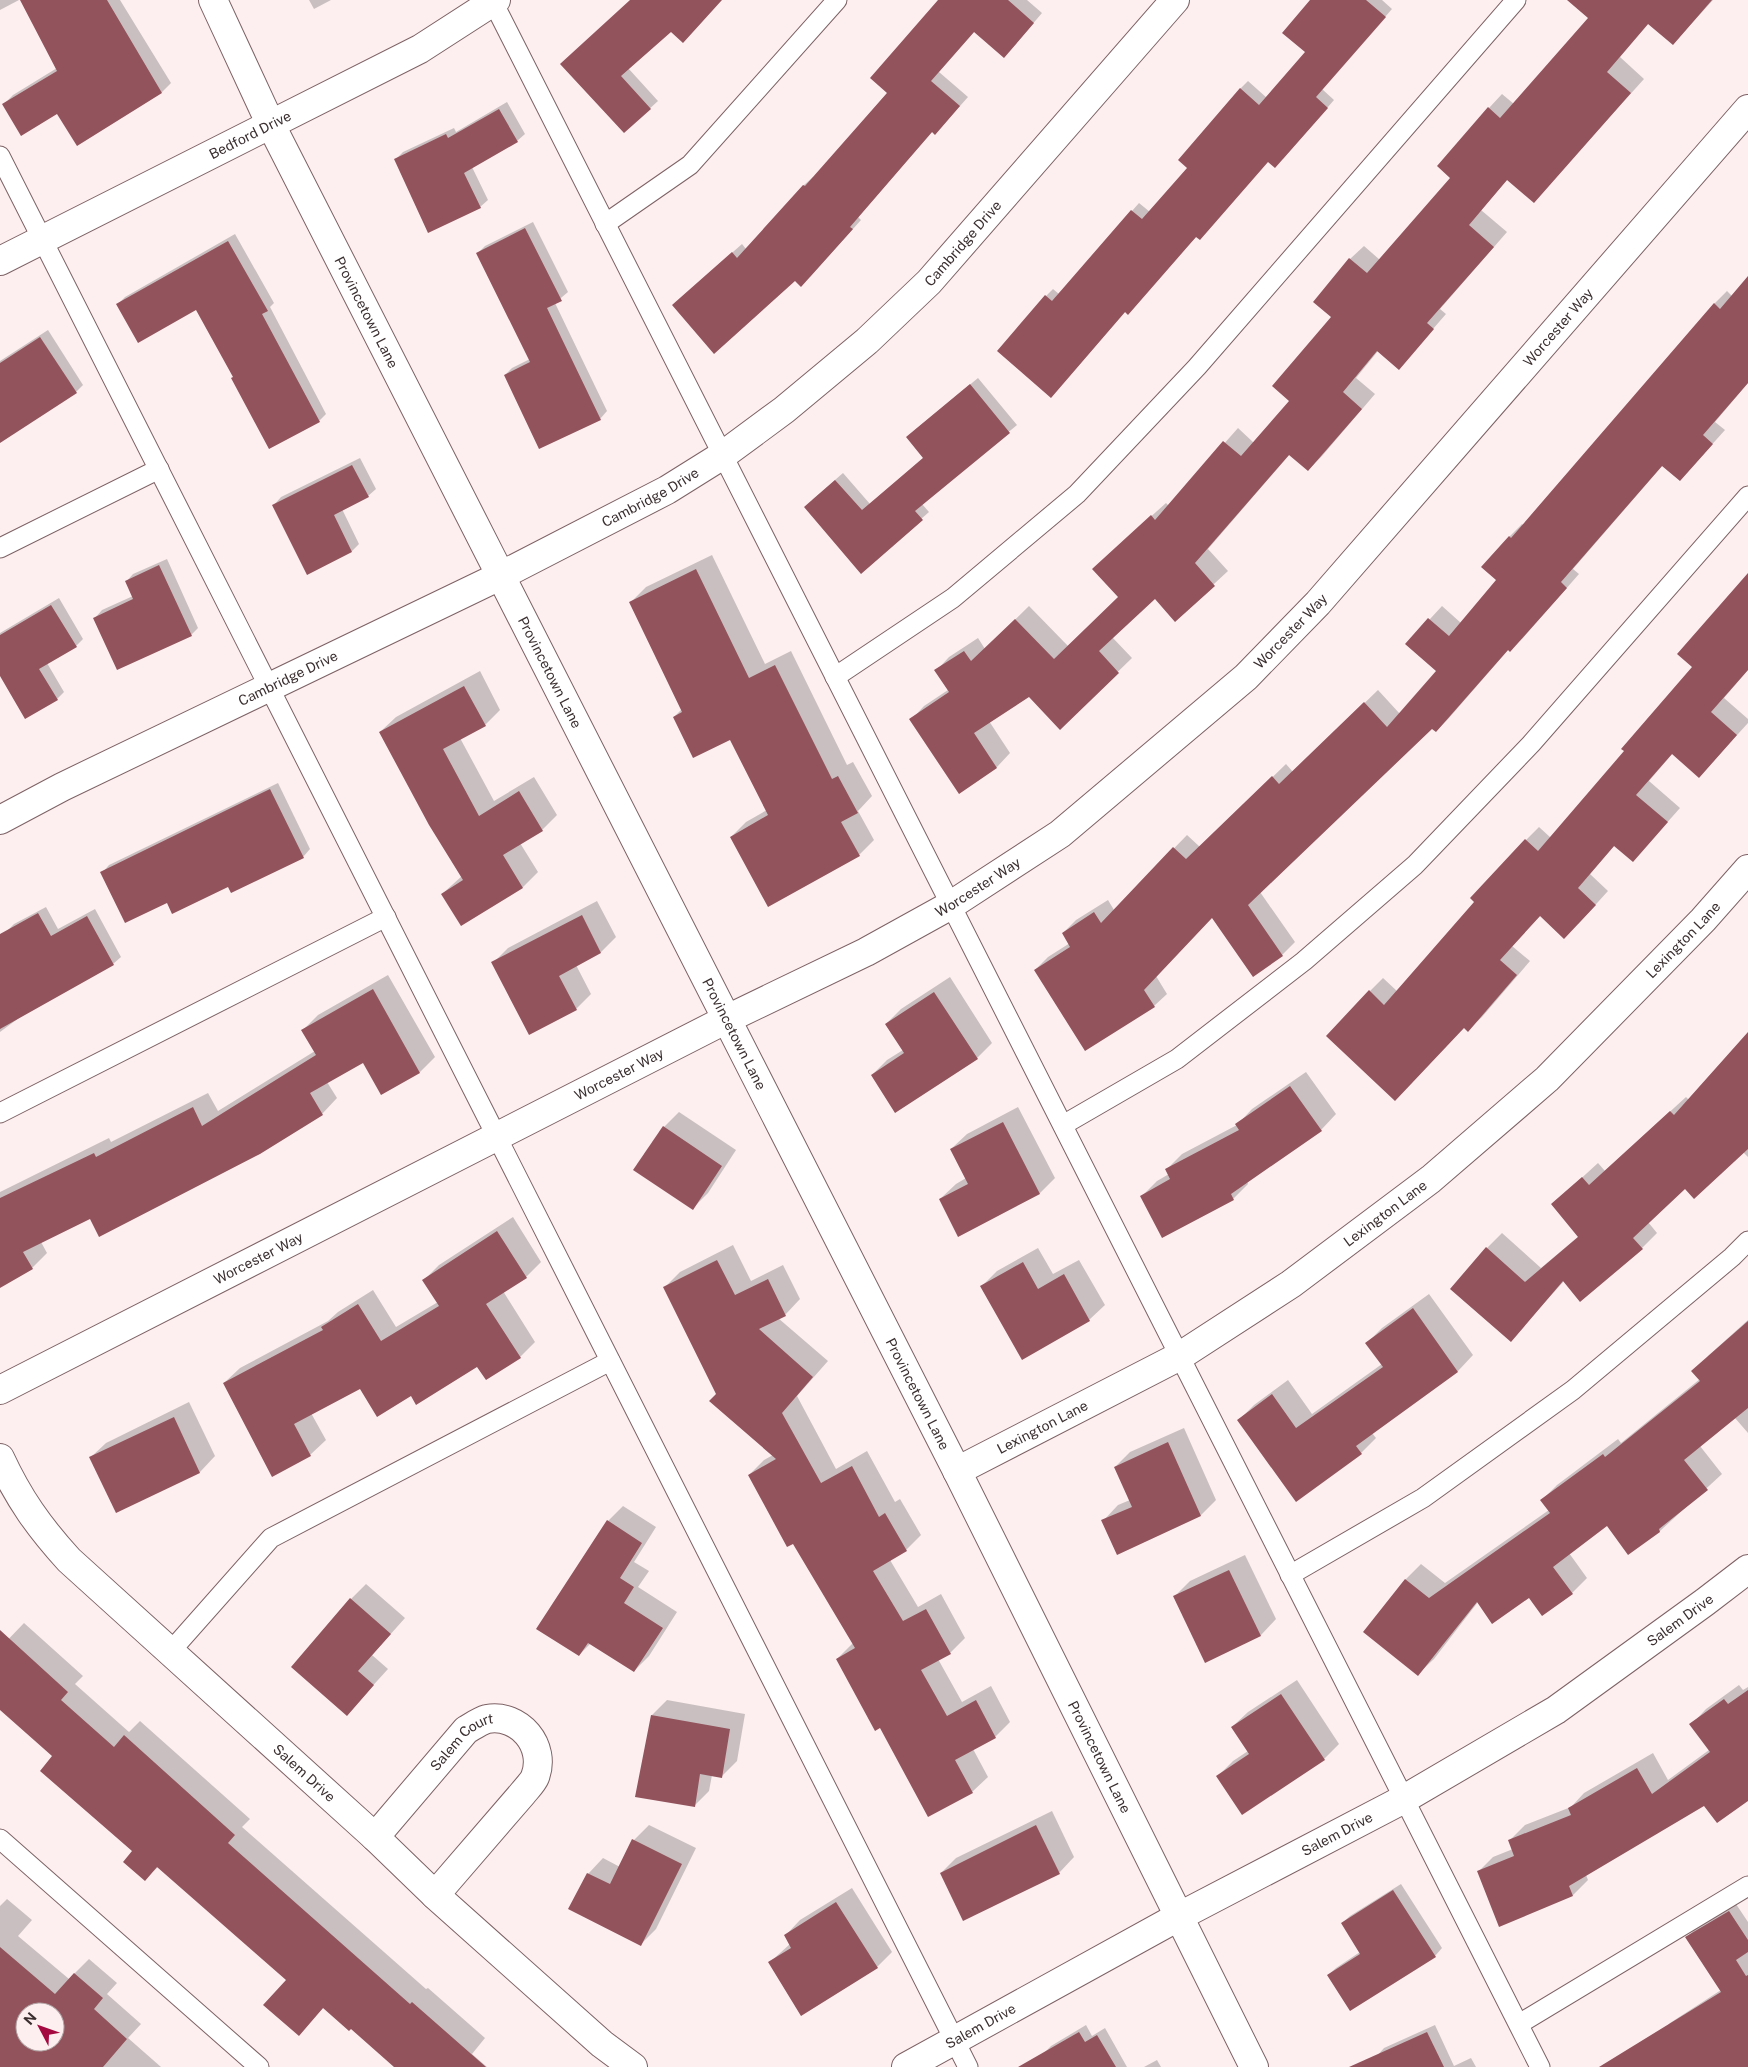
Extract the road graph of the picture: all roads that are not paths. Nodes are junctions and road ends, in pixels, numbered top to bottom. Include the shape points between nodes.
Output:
1 (213, 0) edge
2 (838, 0) edge
3 (1175, 0) edge
4 (1516, 0) edge
5 (494, 1) edge
6 (1748, 109) edge
7 (270, 123) junction
8 (0, 156) edge
9 (606, 224) junction
10 (42, 240) junction
11 (0, 261) edge
12 (723, 455) junction
13 (159, 470) junction
14 (1748, 496) edge
15 (0, 548) edge
16 (500, 576) junction
17 (836, 678) junction
18 (269, 688) junction
19 (0, 820) edge
20 (1748, 869) edge
21 (951, 905) junction
22 (386, 918) junction
23 (725, 1020) junction
24 (0, 1114) edge
25 (1062, 1125) junction
26 (497, 1136) junction
27 (1748, 1241) edge
28 (1180, 1356) junction
29 (610, 1360) junction
30 (0, 1390) edge
31 (0, 1458) edge
32 (957, 1471) junction
33 (1748, 1569) edge
34 (1290, 1575) junction
35 (170, 1652) junction
36 (1404, 1799) junction
37 (375, 1837) junction
38 (0, 1839) edge
39 (1748, 1886) edge
40 (435, 1894) junction
41 (1178, 1917) junction
42 (1519, 2024) junction
43 (955, 2040) junction
44 (260, 2067) edge
45 (632, 2067) edge
46 (906, 2067) edge
47 (968, 2067) edge
48 (1254, 2067) edge
49 (1540, 2067) edge

1 - 7 street, Provincetown Lane
2 - 9 lane via 690,165
3 - 12 street, Cambridge Drive via 929,282 867,341 784,410
4 - 17 lane via 1198,367 1077,494 953,598
5 - 7 street, Bedford Drive via 420,50
5 - 9 lane
6 - 21 street, Worcester Way via 1318,603 1246,677 1060,834
7 - 10 street, Bedford Drive
7 - 16 street, Provincetown Lane
8 - 10 lane
9 - 12 lane
10 - 11 street, Bedford Drive
10 - 13 lane
12 - 16 street, Cambridge Drive via 667,490
12 - 17 lane
13 - 15 lane
13 - 18 lane
14 - 25 lane via 1531,744 1415,865 1304,961 1177,1059
16 - 18 street, Cambridge Drive
16 - 23 street, Provincetown Lane
17 - 21 lane
18 - 19 street, Cambridge Drive
18 - 22 lane
20 - 28 street, Lexington Lane via 1703,920 1547,1079 1439,1172 1291,1284
21 - 23 street, Worcester Way via 866,952
21 - 25 lane
22 - 24 lane
22 - 26 lane
23 - 26 street, Worcester Way
23 - 32 street, Provincetown Lane
25 - 28 lane
26 - 29 lane
26 - 30 street, Worcester Way
27 - 34 lane via 1557,1401 1423,1498
28 - 32 street, Lexington Lane
28 - 34 lane
29 - 35 lane via 271,1538
29 - 43 lane
31 - 35 street, Salem Drive via 15,1490 69,1560
32 - 41 street, Provincetown Lane
33 - 36 street, Salem Drive via 1556,1710
34 - 36 lane
35 - 37 street, Salem Drive
36 - 41 street, Salem Drive
36 - 42 lane
37 - 40 street, Salem Drive
37 - 40 street, Salem Court via 466,1730 481,1721 504,1719 528,1733 538,1759 535,1777
38 - 44 lane
39 - 42 lane
40 - 45 street, Salem Drive via 602,2044
41 - 43 street, Salem Drive
41 - 48 street, Provincetown Lane
42 - 49 lane
43 - 46 street, Salem Drive
43 - 47 lane

